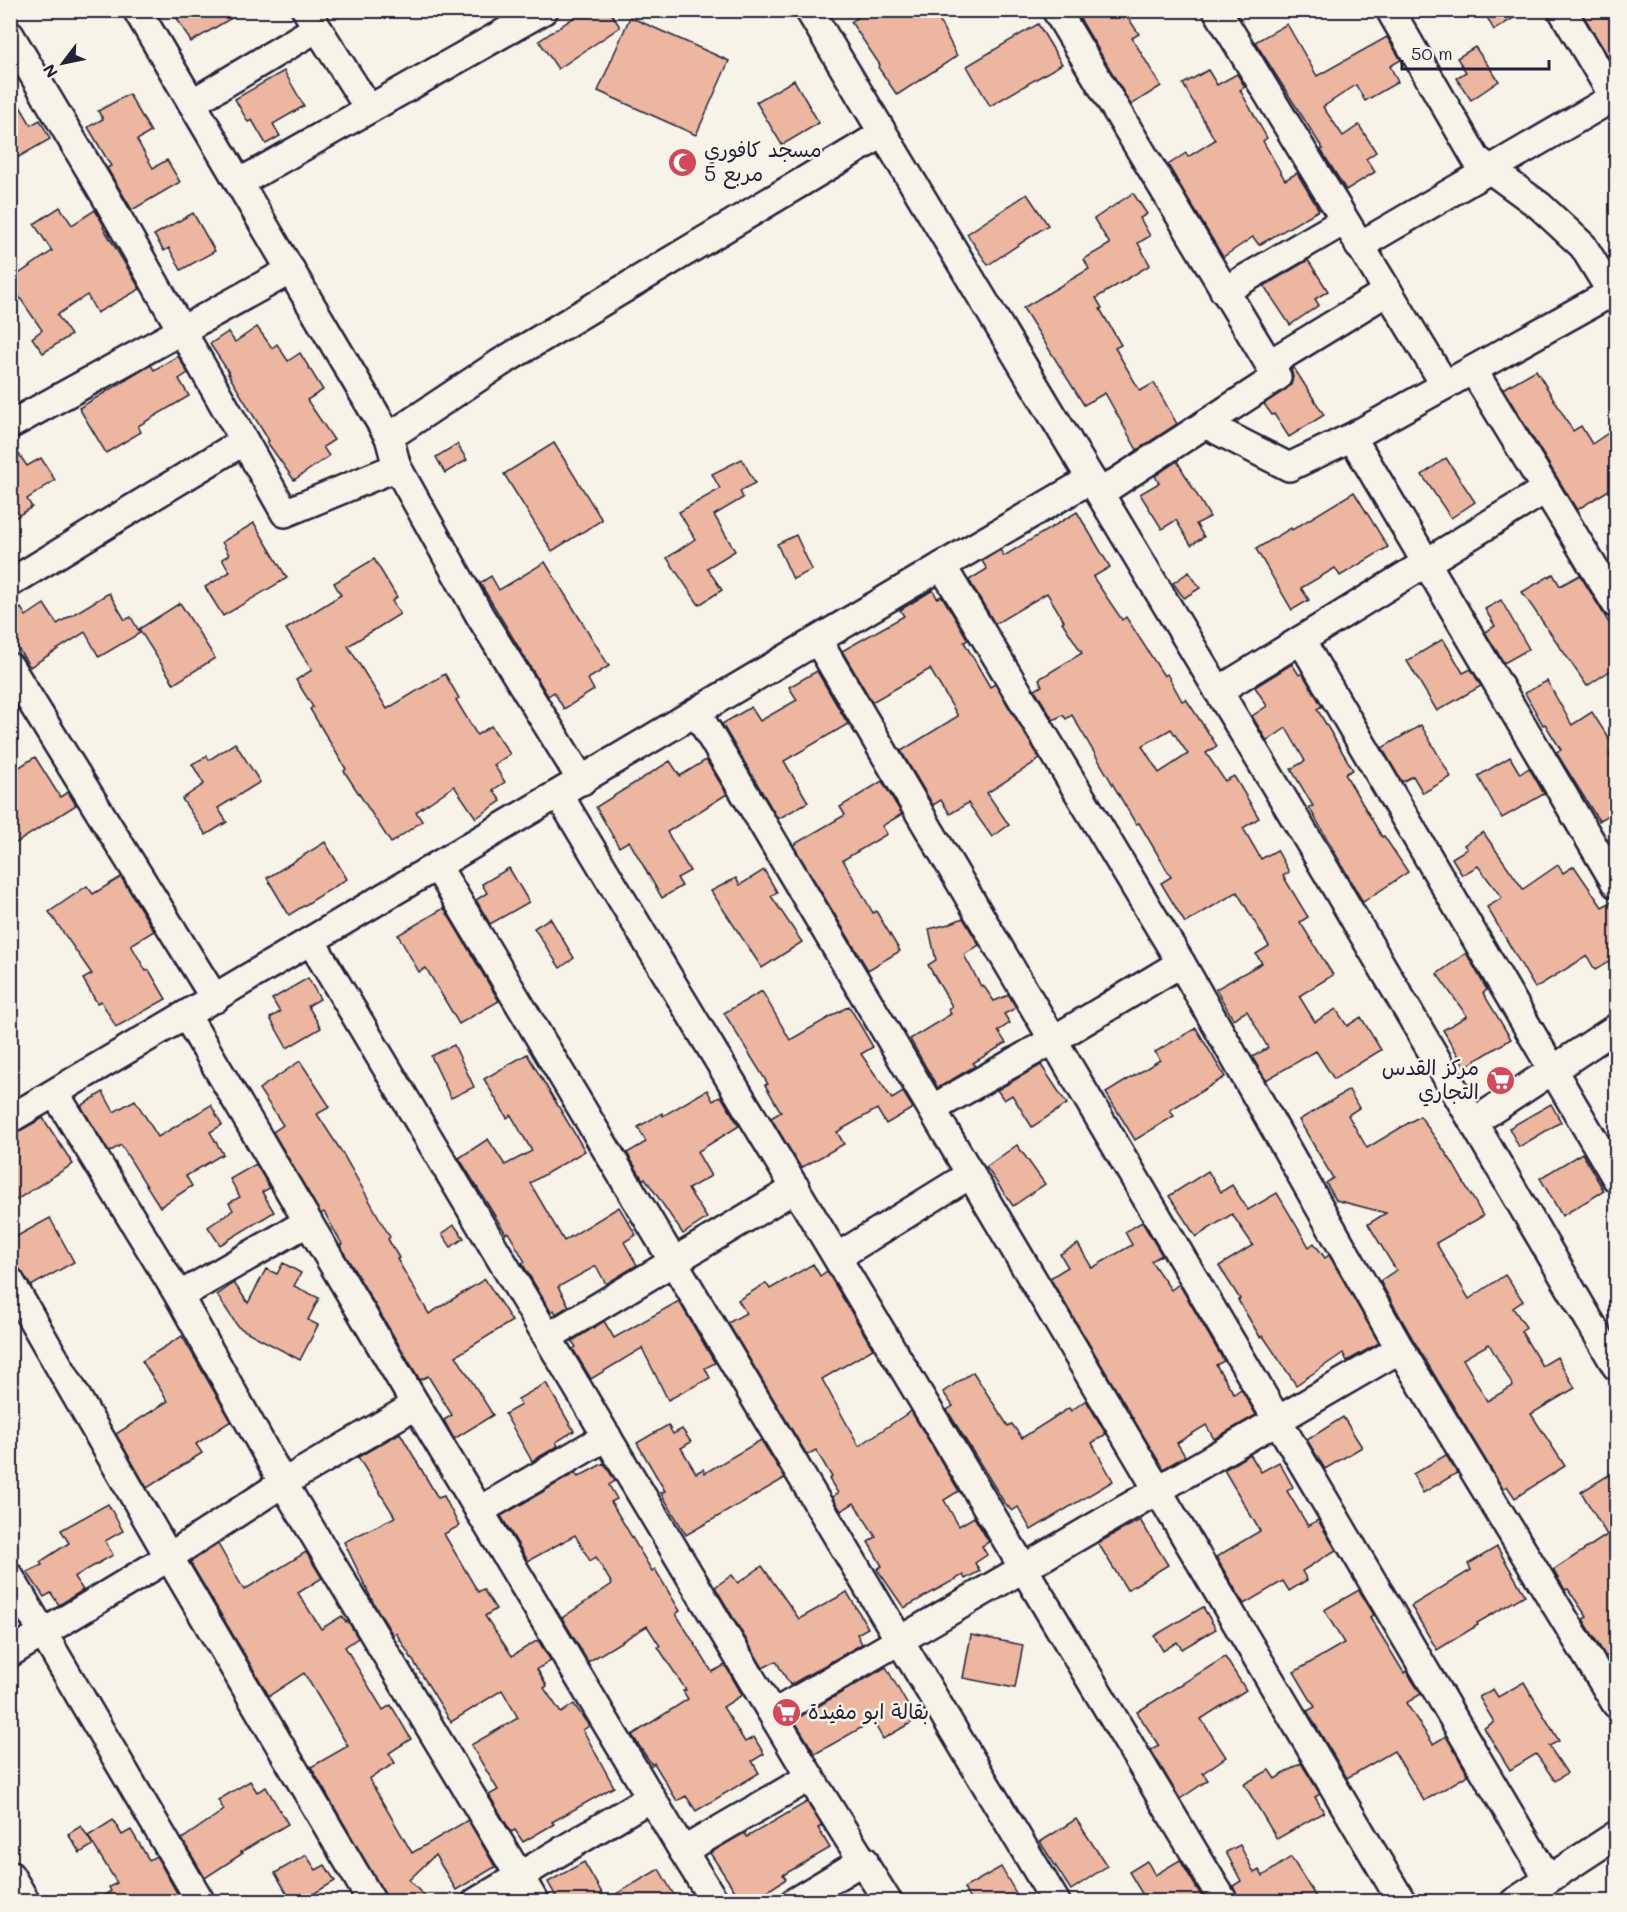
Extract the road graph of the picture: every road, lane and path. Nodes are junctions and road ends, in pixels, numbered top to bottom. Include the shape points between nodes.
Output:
1 (137, 10) edge
2 (544, 10) edge
3 (1056, 10) edge
4 (1217, 10) edge
5 (1390, 10) edge
6 (1562, 10) edge
7 (815, 13) edge
8 (312, 19) edge
9 (10, 35) edge
10 (1615, 97) edge
11 (192, 103) junction
12 (369, 109) junction
13 (882, 134) junction
14 (1491, 169) junction
15 (239, 183) junction
16 (1344, 221) junction
17 (1359, 246) junction
18 (291, 270) junction
19 (1224, 291) junction
20 (1388, 291) junction
21 (1615, 294) edge
22 (182, 331) junction
23 (1269, 364) junction
24 (1473, 370) junction
25 (1445, 385) junction
26 (1205, 424) junction
27 (10, 425) edge
28 (389, 437) junction
29 (1352, 437) junction
30 (244, 441) junction
31 (397, 467) junction
32 (1096, 486) junction
33 (1546, 489) junction
34 (1426, 563) junction
35 (942, 566) junction
36 (10, 583) edge
37 (1617, 603) edge
38 (1301, 640) junction
39 (818, 641) junction
40 (10, 667) edge
41 (1218, 691) junction
42 (697, 712) junction
43 (570, 788) junction
44 (437, 866) junction
45 (1617, 884) edge
46 (311, 941) junction
47 (1181, 963) junction
48 (214, 999) junction
49 (186, 1015) junction
50 (1617, 1028) edge
51 (1053, 1040) junction
52 (1553, 1070) junction
53 (55, 1093) junction
54 (932, 1109) junction
55 (10, 1119) edge
56 (1474, 1122) junction
57 (971, 1174) junction
58 (1617, 1178) edge
59 (796, 1188) junction
60 (308, 1222) junction
61 (837, 1257) junction
62 (673, 1262) junction
63 (10, 1281) edge
64 (180, 1296) junction
65 (548, 1337) junction
66 (1400, 1349) junction
67 (1617, 1366) edge
68 (416, 1405) junction
69 (1278, 1420) junction
70 (607, 1436) junction
71 (283, 1483) junction
72 (1159, 1489) junction
73 (479, 1511) junction
74 (169, 1557) junction
75 (1024, 1568) junction
76 (10, 1577) edge
77 (43, 1633) junction
78 (900, 1640) junction
79 (10, 1653) edge
80 (1617, 1704) edge
81 (773, 1714) junction
82 (810, 1777) junction
83 (650, 1798) junction
84 (1617, 1835) edge
85 (683, 1851) junction
86 (864, 1860) junction
87 (10, 1875) edge
88 (519, 1875) junction
89 (1548, 1879) junction
90 (26, 1902) edge
91 (201, 1902) edge
92 (372, 1902) edge
93 (476, 1902) edge
94 (536, 1902) edge
95 (715, 1902) edge
96 (794, 1902) edge
97 (888, 1902) edge
98 (1056, 1902) edge
99 (1224, 1902) edge
100 (1402, 1902) edge
101 (1514, 1902) edge

1 - 11 street
2 - 12 street
3 - 19 street
4 - 16 street
5 - 14 street via 1476,159
6 - 10 street
7 - 13 street
8 - 11 street
8 - 12 street
9 - 22 street
10 - 14 street
11 - 15 street
12 - 15 street
13 - 28 street via 500,363
13 - 32 street
14 - 17 street
14 - 21 street via 1540,206 1582,246
15 - 18 street
16 - 17 street
16 - 19 street
17 - 20 street
18 - 22 street
18 - 28 street
19 - 23 street
20 - 23 street
20 - 25 street
21 - 24 street
22 - 27 street
22 - 30 street
23 - 26 street via 1277,377
24 - 25 street
24 - 33 street
25 - 29 street
26 - 29 street via 1289,467
26 - 32 street
28 - 31 street
29 - 34 street
30 - 31 street via 285,513
30 - 36 street
31 - 43 street
32 - 35 street
32 - 41 street
33 - 34 street
33 - 37 street
34 - 38 street
34 - 45 street
35 - 39 street
35 - 47 street
38 - 41 street
38 - 52 street
39 - 42 street
39 - 51 street
40 - 48 street
41 - 56 street
42 - 43 street
42 - 54 street
43 - 44 street
43 - 59 street
44 - 46 street
44 - 62 street
46 - 48 street
46 - 65 street
47 - 51 street
47 - 66 street
48 - 49 street
49 - 53 street
49 - 60 street
50 - 52 street
51 - 54 street
51 - 69 street
52 - 56 street
52 - 58 street
53 - 55 street
53 - 64 street
54 - 57 street
56 - 67 street
57 - 61 street
57 - 72 street
59 - 61 street
59 - 62 street
60 - 64 street
60 - 68 street
61 - 75 street
62 - 65 street
62 - 78 street
63 - 74 street
64 - 71 street
65 - 70 street
66 - 69 street
66 - 80 street
68 - 71 street
68 - 73 street
69 - 72 street
69 - 89 street
70 - 73 street
70 - 81 street
71 - 74 street
71 - 88 street
72 - 75 street
72 - 100 street
73 - 83 street
74 - 77 street
74 - 92 street
75 - 78 street
75 - 99 street
76 - 77 street
77 - 79 street
77 - 91 street
78 - 81 street
78 - 98 street
81 - 82 street
82 - 85 street
82 - 86 street
83 - 85 street
83 - 88 street
84 - 89 street
85 - 95 street
86 - 96 street
86 - 97 street
87 - 90 street
88 - 93 street
88 - 94 street
89 - 101 street

